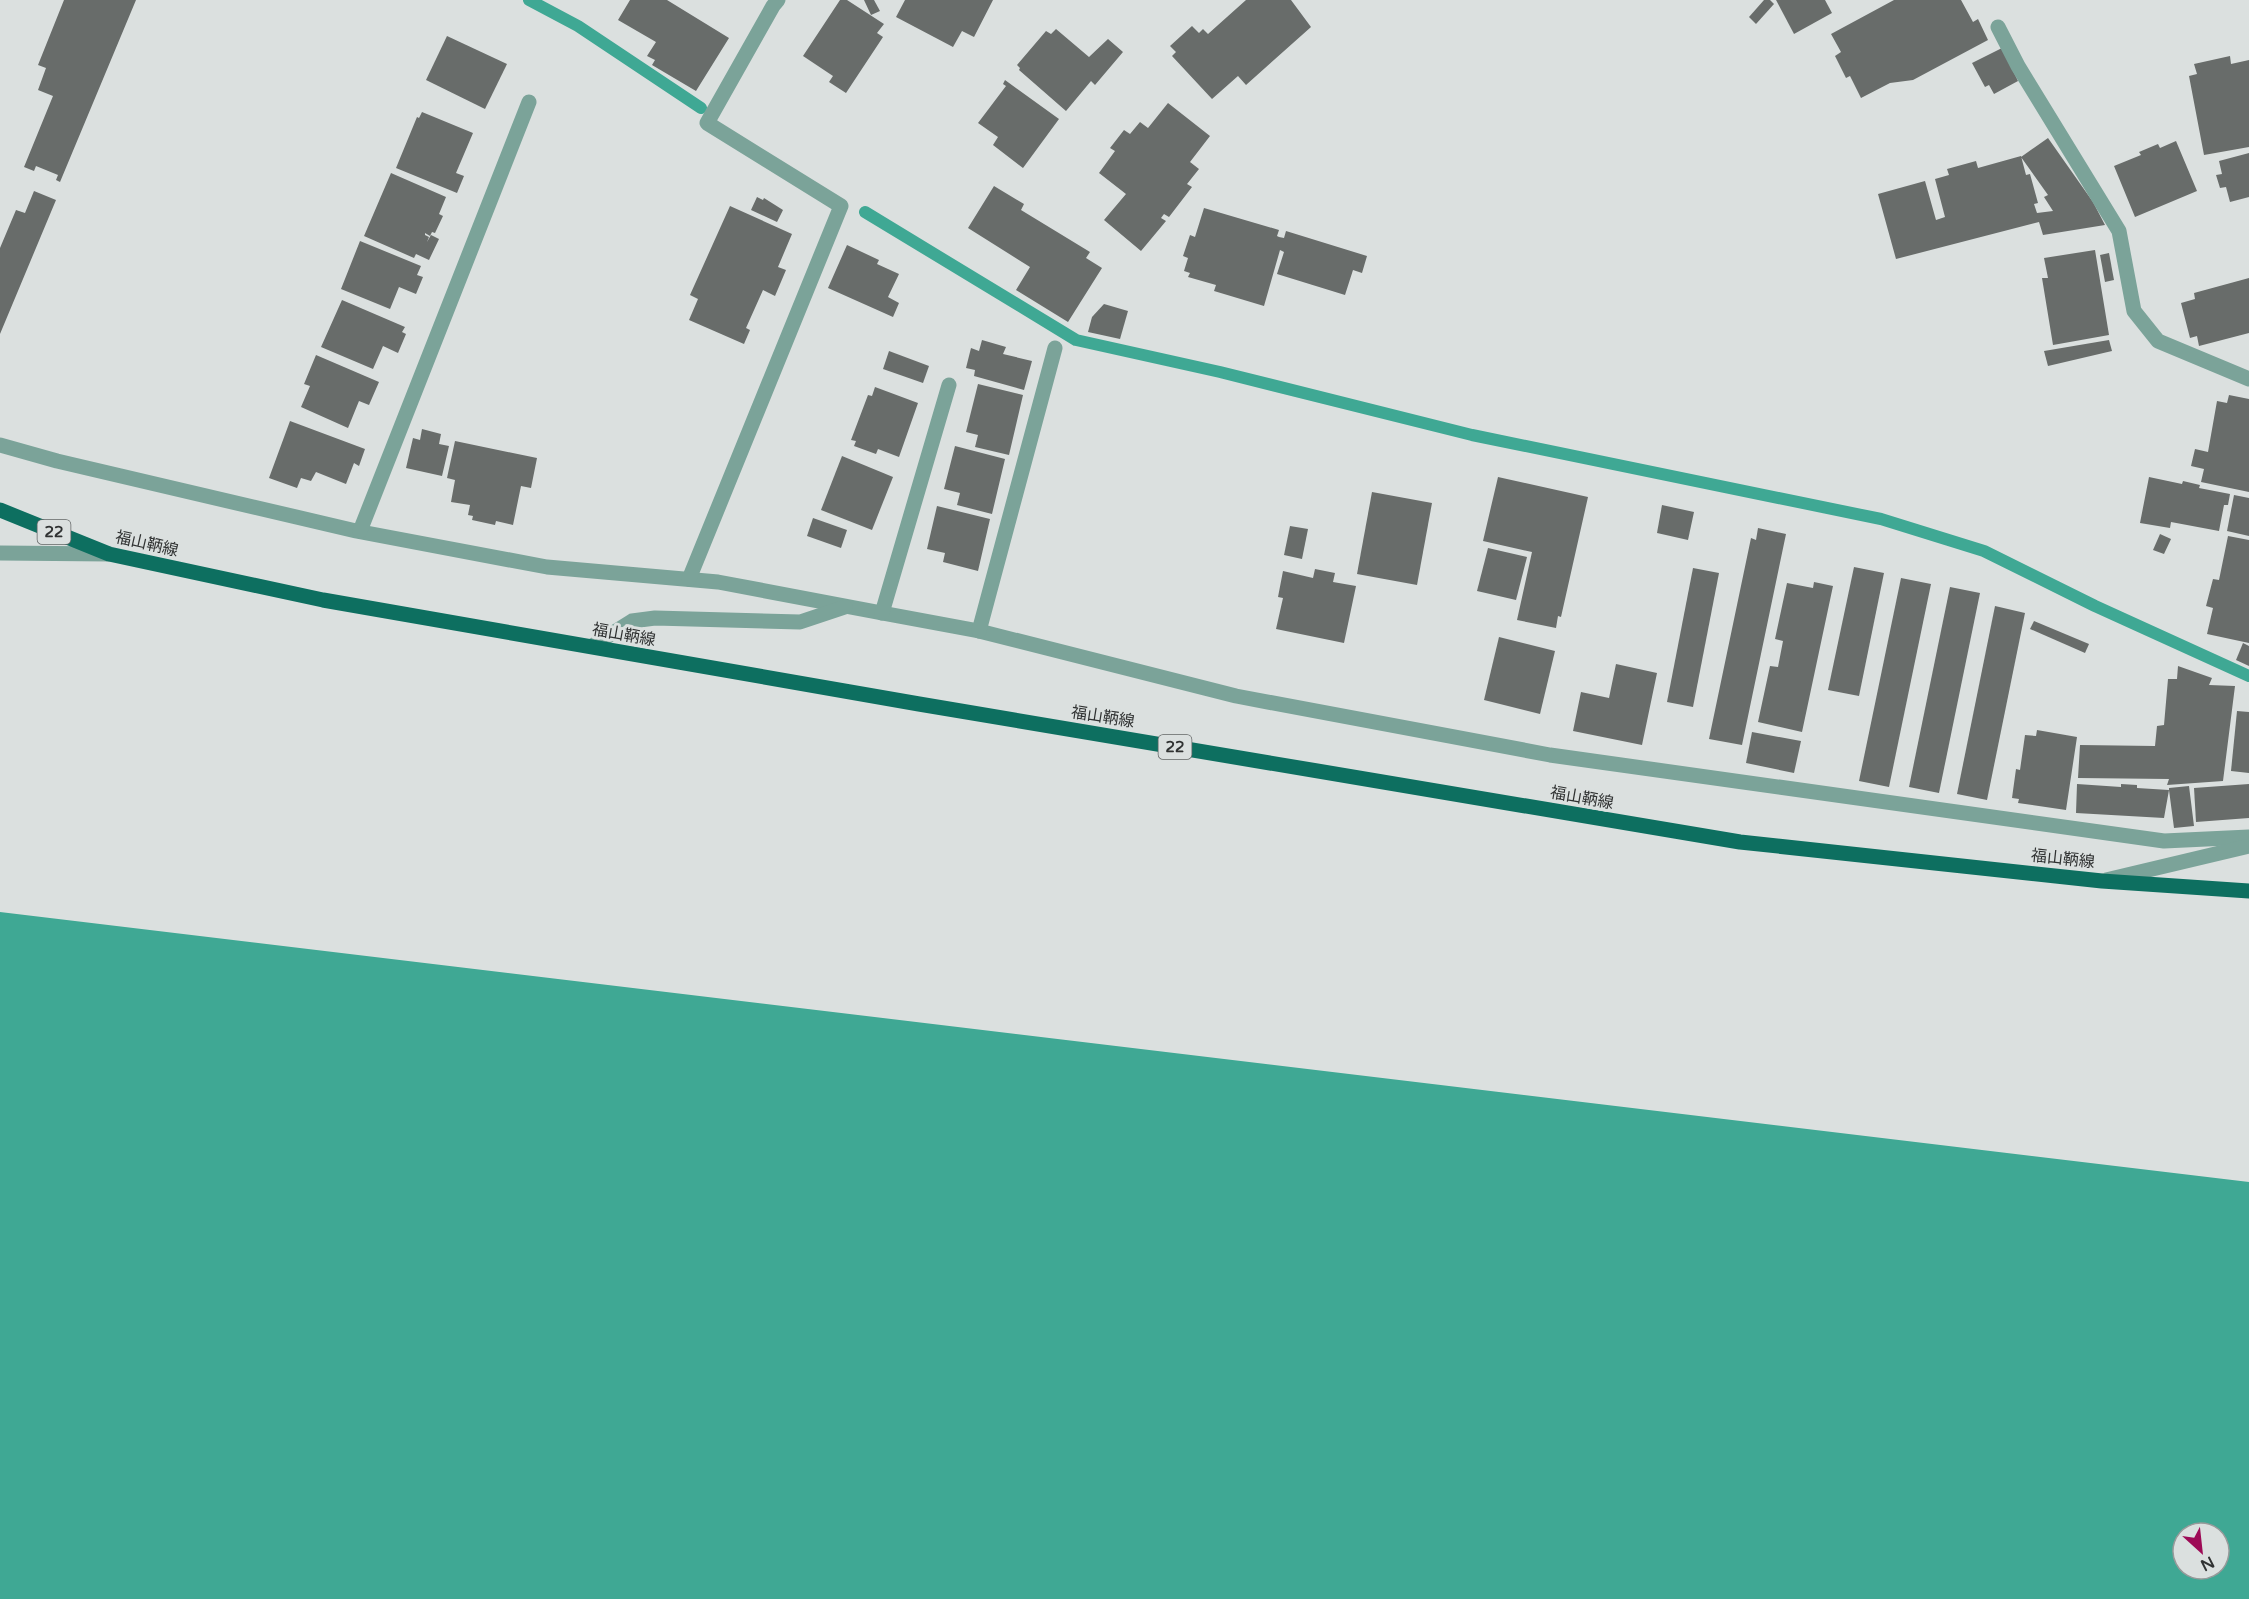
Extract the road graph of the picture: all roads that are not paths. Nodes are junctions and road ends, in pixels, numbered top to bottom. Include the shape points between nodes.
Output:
1 (778, 0) edge
2 (1998, 27) dead end
3 (529, 102) dead end
4 (1055, 348) dead end
5 (2249, 379) edge
6 (949, 385) dead end
7 (0, 445) edge
8 (0, 510) edge
9 (360, 531) junction
10 (0, 553) edge
11 (109, 554) junction
12 (689, 579) junction
13 (848, 606) junction
14 (882, 613) junction
15 (979, 631) junction
16 (592, 646) junction
17 (2249, 837) edge
18 (2249, 846) edge
19 (2102, 881) junction
20 (2249, 891) edge

1 - 12 street via 707,123 841,206
2 - 5 street via 2119,231 2134,311 2158,340
3 - 9 street
4 - 15 street
6 - 14 street
7 - 9 street via 57,462
8 - 11 main road, 福山鞆線 / 22
9 - 12 street via 547,567
10 - 11 street
11 - 16 main road, 福山鞆線 / 22 via 322,600
12 - 13 street
13 - 14 street
13 - 16 street via 800,622 655,618 632,621
14 - 15 street
15 - 17 street via 1236,696 1550,755 2164,841
16 - 19 main road, 福山鞆線 / 22 via 1740,842
18 - 19 street
19 - 20 main road, 福山鞆線 / 22

